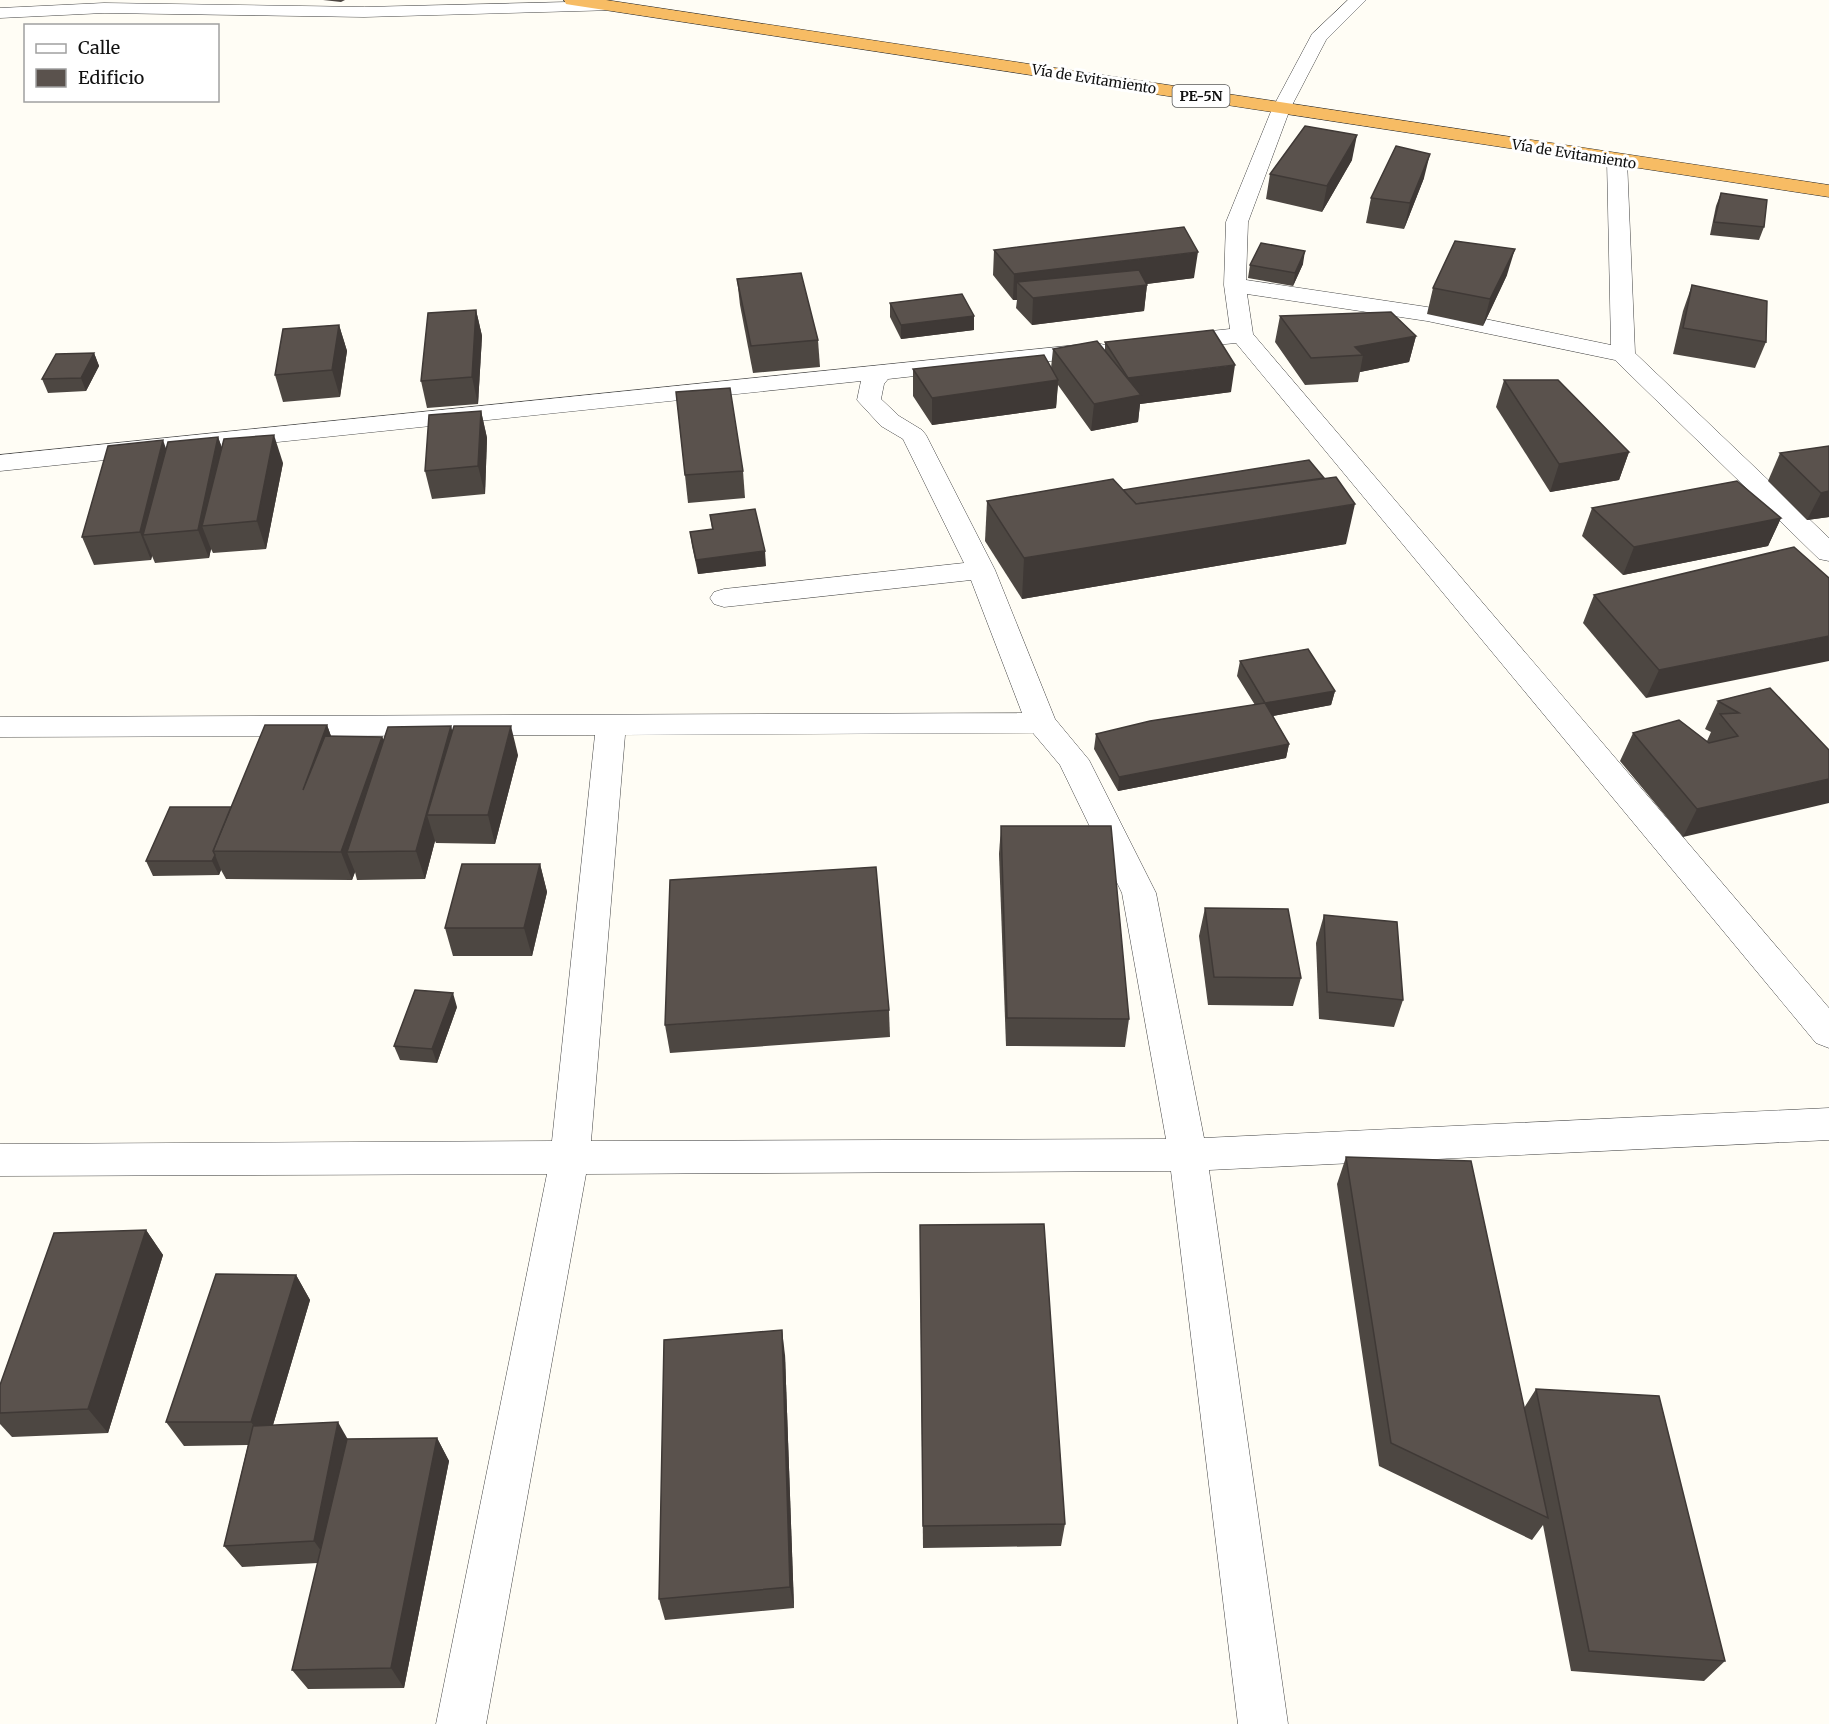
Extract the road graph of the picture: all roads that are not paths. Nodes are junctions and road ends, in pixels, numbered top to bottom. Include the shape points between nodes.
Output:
1 (572, 0) edge
2 (1358, 0) edge
3 (609, 6) junction
4 (0, 13) edge
5 (1281, 109) junction
6 (1617, 160) junction
7 (1829, 191) edge
8 (1235, 285) junction
9 (1242, 334) junction
10 (1623, 355) junction
11 (880, 373) junction
12 (0, 463) edge
13 (1829, 553) edge
14 (981, 570) junction
15 (724, 598) dead end
16 (1041, 723) junction
17 (611, 725) junction
18 (0, 727) edge
19 (1826, 1024) edge
20 (1829, 1124) edge
21 (1188, 1155) junction
22 (570, 1158) junction
23 (0, 1160) edge
24 (461, 1724) edge
25 (1263, 1724) edge

1 - 3 highway, Vía de Evitamiento / PE-5N
2 - 5 street via 1318,38
3 - 4 street via 364,12 104,8
3 - 5 highway, Vía de Evitamiento / PE-5N
5 - 6 highway, Vía de Evitamiento / PE-5N
5 - 8 street via 1237,222
6 - 7 highway, Vía de Evitamiento / PE-5N
6 - 10 street
8 - 9 street
8 - 10 street via 1427,314
9 - 11 street
9 - 19 street
10 - 13 street
11 - 12 street
11 - 14 street via 869,400 890,421 913,435
14 - 15 street
14 - 16 street
16 - 17 street
16 - 21 street via 1073,760 1139,893
17 - 18 street
17 - 22 street
20 - 21 street
21 - 22 street
21 - 25 street
22 - 23 street
22 - 24 street

